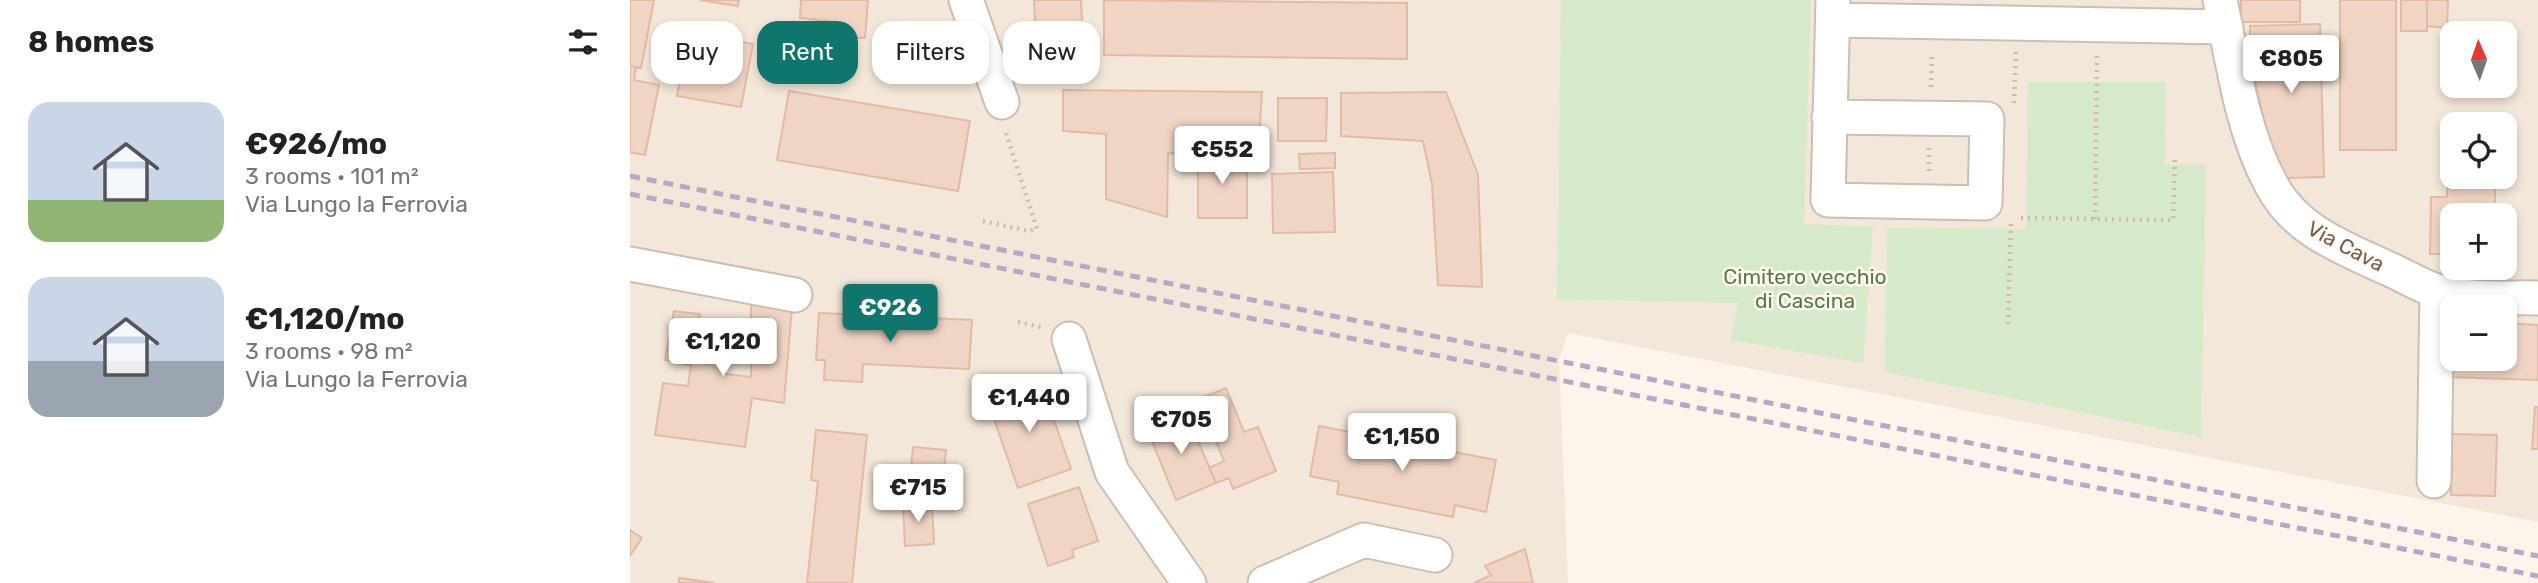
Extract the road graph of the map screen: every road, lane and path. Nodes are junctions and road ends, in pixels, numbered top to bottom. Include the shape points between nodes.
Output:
1 (966, 0) edge
2 (1833, 10) edge
3 (2223, 14) edge
4 (2098, 26) junction
5 (1002, 102) joint
6 (1829, 117) junction
7 (2175, 158) dead end
8 (2021, 218) dead end
9 (2095, 219) junction
10 (983, 221) dead end
11 (630, 264) edge
12 (2437, 291) junction
13 (795, 295) dead end
14 (2538, 298) edge
15 (1069, 339) dead end
16 (2434, 481) dead end
17 (1436, 555) dead end
18 (1189, 583) edge
19 (1265, 583) edge

1 - 5 street
2 - 4 street
2 - 6 street
3 - 4 street
3 - 12 street, Via Cava via 2248,122 2278,197 2311,230
4 - 9 path
5 - 10 path via 1000,116 1037,229
6 - 6 street via 1987,119 1985,203 1828,200
7 - 9 path via 2173,220
8 - 9 path
11 - 13 street
12 - 14 street, Via Cava
12 - 16 street
15 - 18 street via 1112,472
17 - 19 street via 1364,540

